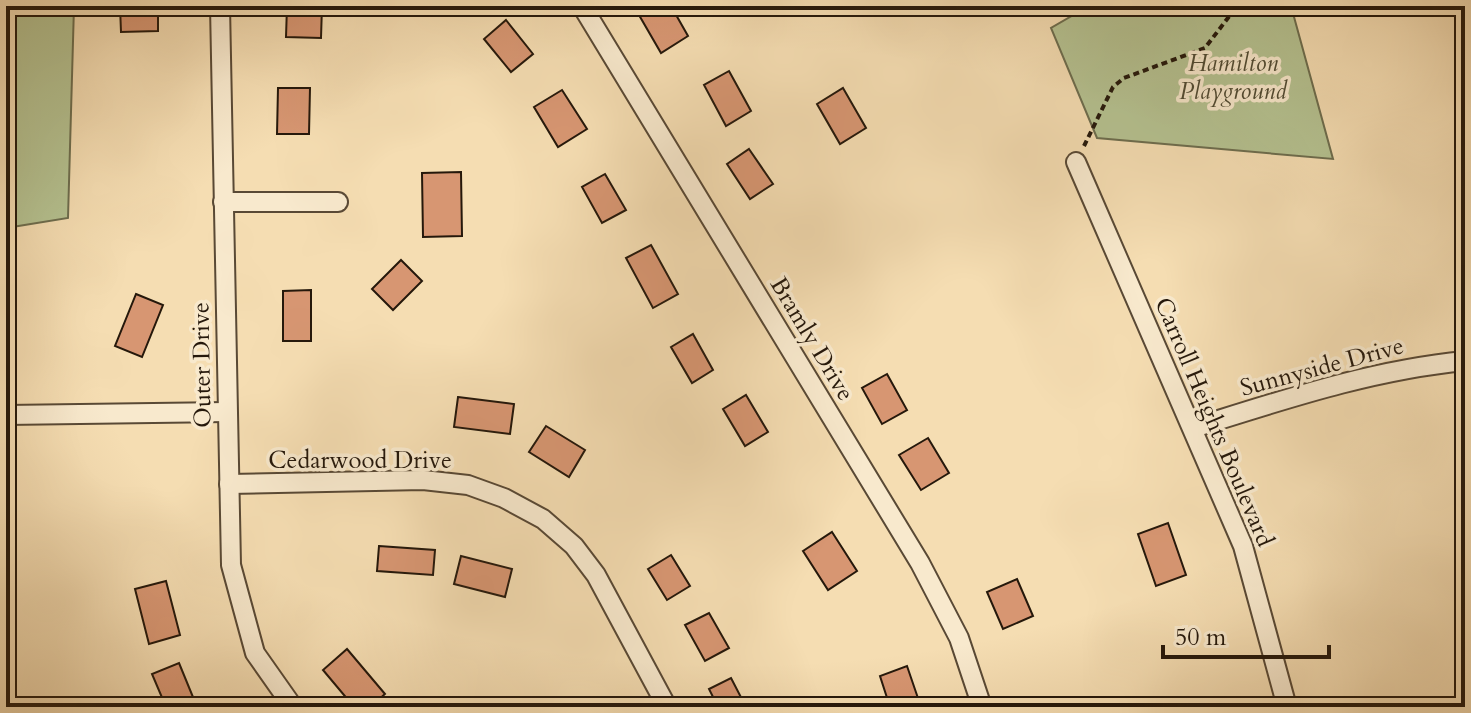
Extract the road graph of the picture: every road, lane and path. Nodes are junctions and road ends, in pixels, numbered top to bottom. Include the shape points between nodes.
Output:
1 (220, 6) edge
2 (582, 6) edge
3 (1237, 6) edge
4 (1076, 162) joint
5 (223, 202) junction
6 (338, 202) dead end
7 (1465, 361) edge
8 (227, 412) junction
9 (6, 415) edge
10 (1193, 428) junction
11 (229, 484) junction
12 (293, 707) edge
13 (667, 707) edge
14 (982, 707) edge
15 (1287, 707) edge

1 - 5 street, Outer Drive
2 - 14 street, Bramly Drive via 920,563 959,638
3 - 4 path via 1205,48 1113,87
4 - 10 street, Carroll Heights Boulevard
5 - 6 street
5 - 8 street, Outer Drive
7 - 10 street, Sunnyside Drive via 1344,381
8 - 9 street
8 - 11 street, Outer Drive
10 - 15 street, Carroll Heights Boulevard via 1243,546
11 - 12 street, Outer Drive via 231,565 241,611 255,653
11 - 13 street, Cedarwood Drive via 423,480 468,485 504,498 543,519 589,565

